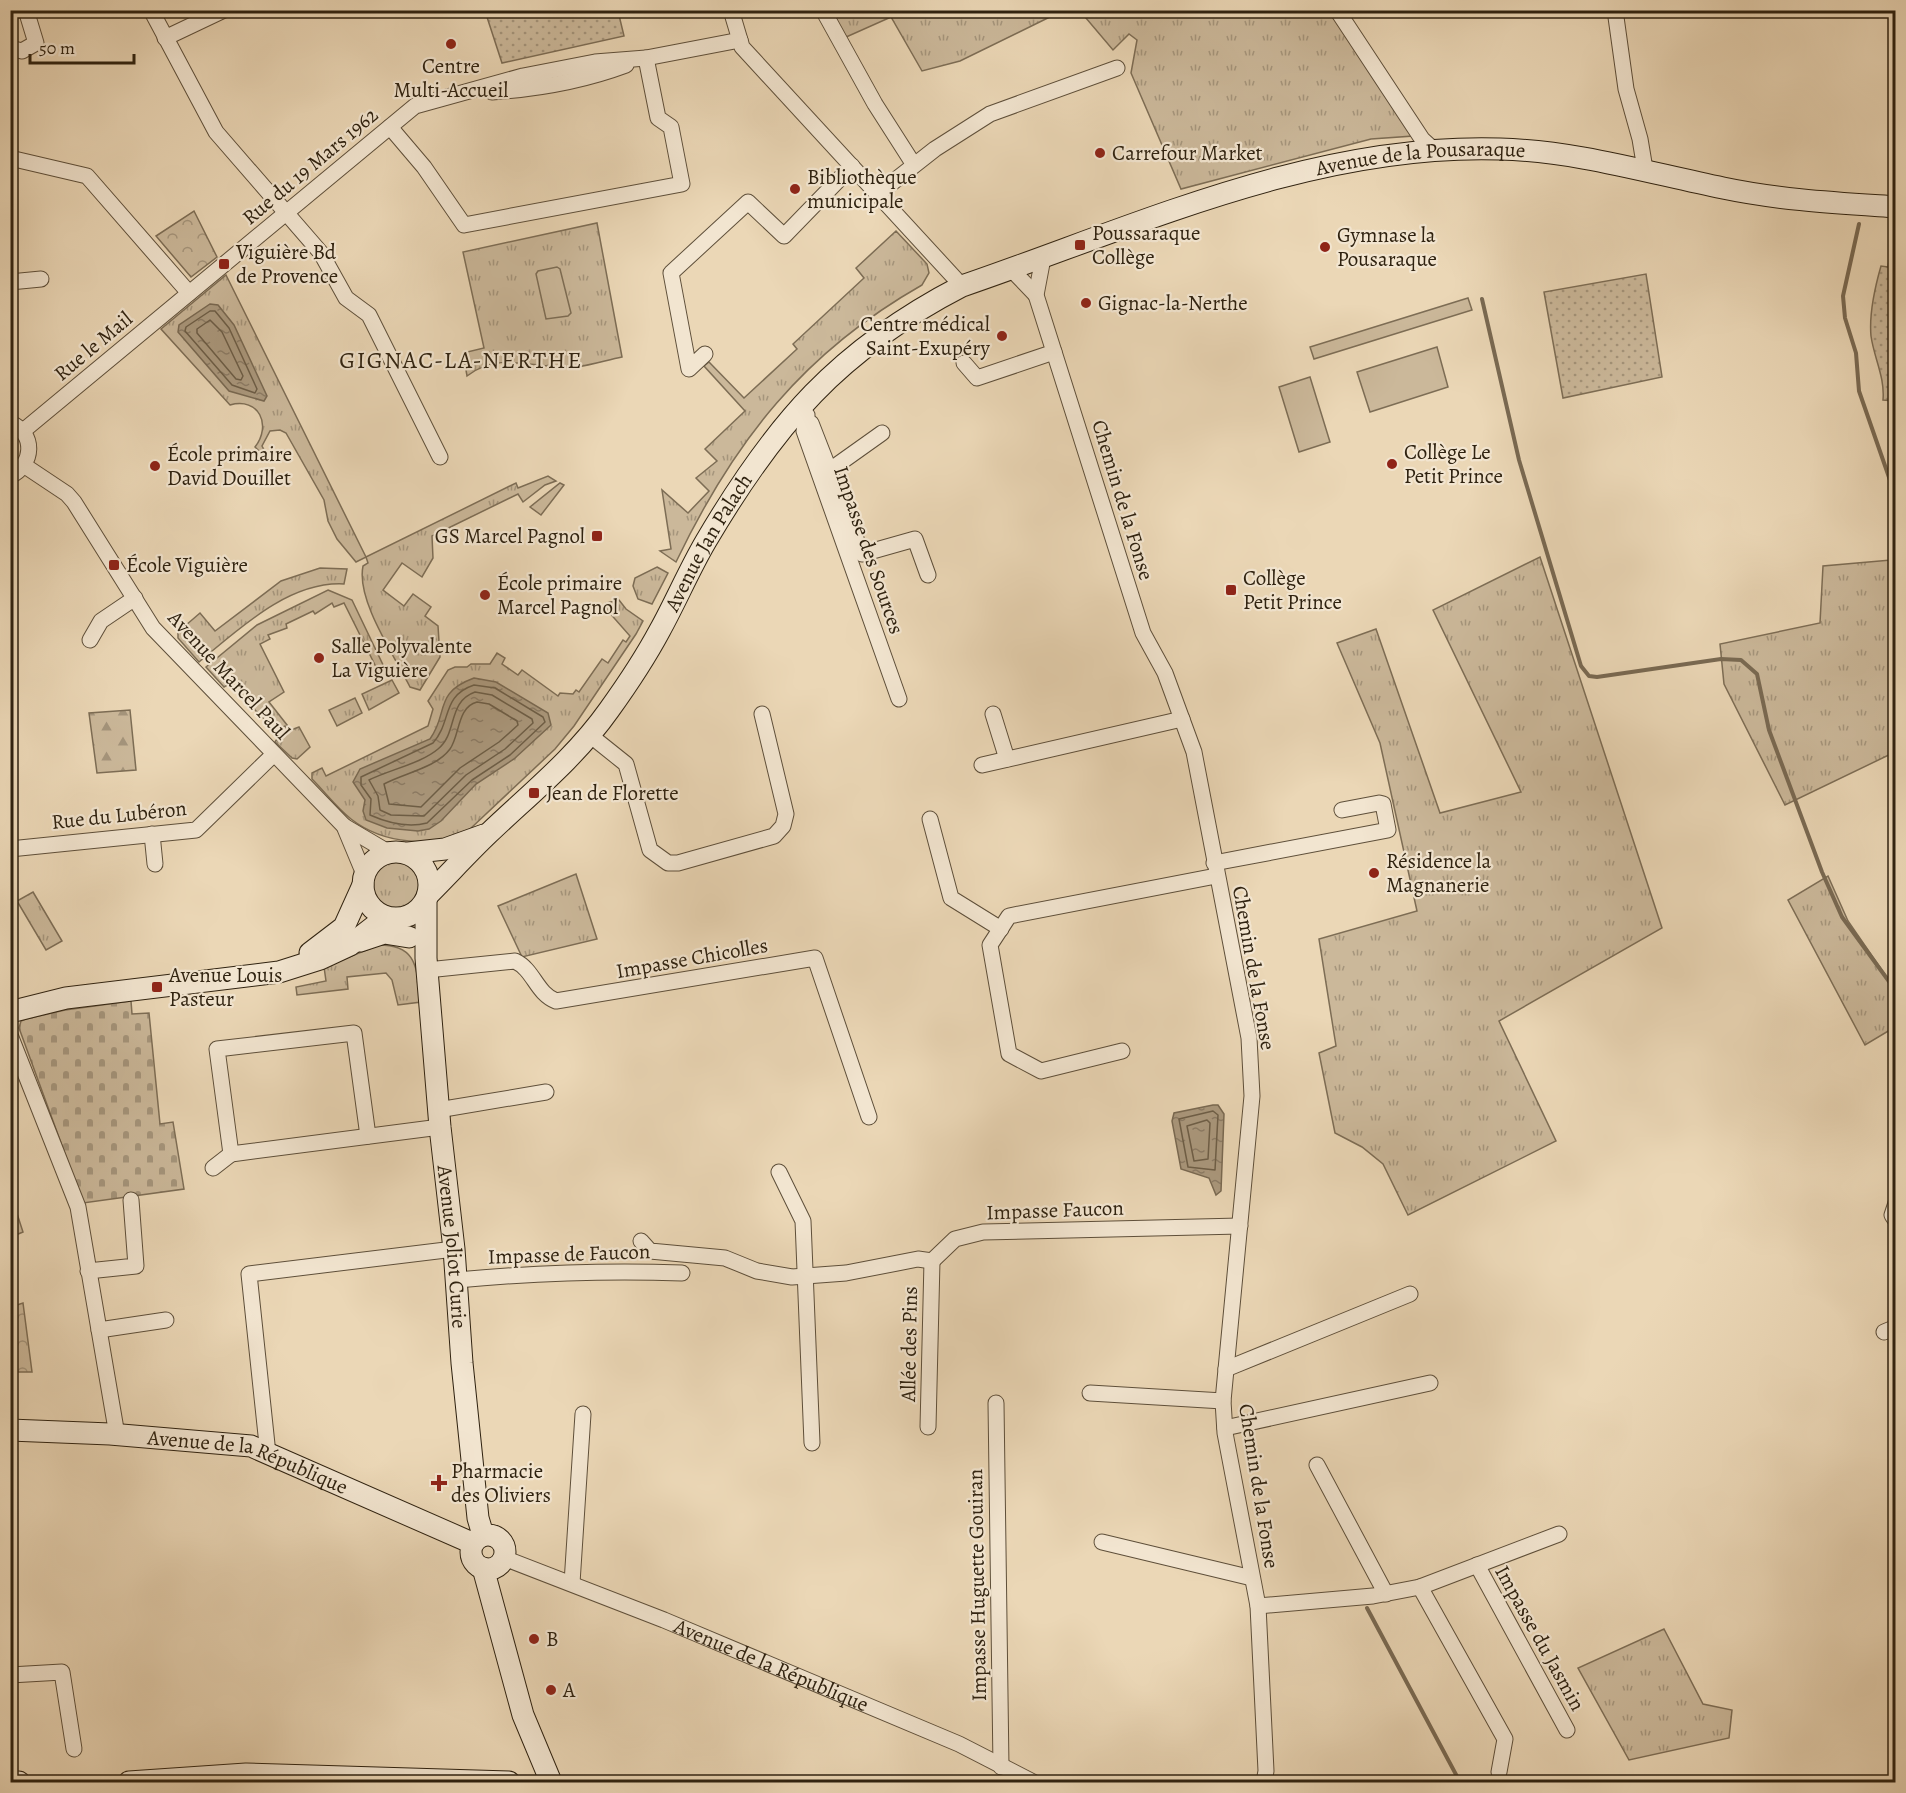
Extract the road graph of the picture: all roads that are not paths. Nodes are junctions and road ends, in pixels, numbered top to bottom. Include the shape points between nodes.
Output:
1 (26, 10) edge
2 (151, 10) edge
3 (224, 10) edge
4 (731, 10) edge
5 (823, 10) edge
6 (1337, 10) edge
7 (1615, 10) edge
8 (165, 38) junction
9 (740, 40) junction
10 (10, 48) edge
11 (646, 58) junction
12 (1117, 68) dead end
13 (390, 127) junction
14 (1434, 150) junction
15 (10, 158) edge
16 (914, 165) junction
17 (852, 166) junction
18 (1645, 169) junction
19 (879, 193) junction
20 (1896, 207) edge
21 (285, 214) junction
22 (1043, 258) junction
23 (1011, 269) junction
24 (41, 279) dead end
25 (10, 282) edge
26 (962, 286) junction
27 (189, 293) junction
28 (1036, 295) junction
29 (1054, 352) junction
30 (705, 354) dead end
31 (964, 363) dead end
32 (804, 409) junction
33 (17, 427) edge
34 (882, 434) dead end
35 (440, 457) dead end
36 (25, 466) junction
37 (830, 470) junction
38 (10, 476) edge
39 (928, 575) dead end
40 (135, 598) junction
41 (90, 640) dead end
42 (899, 699) dead end
43 (762, 714) dead end
44 (993, 714) dead end
45 (1182, 719) junction
46 (591, 736) junction
47 (274, 754) junction
48 (1007, 759) junction
49 (982, 765) dead end
50 (1342, 810) dead end
51 (930, 819) dead end
52 (344, 826) junction
53 (490, 832) junction
54 (152, 834) junction
55 (10, 849) edge
56 (398, 852) junction
57 (155, 864) dead end
58 (1215, 869) junction
59 (363, 880) junction
60 (427, 898) junction
61 (390, 917) junction
62 (1000, 929) junction
63 (409, 937) junction
64 (350, 945) junction
65 (427, 964) junction
66 (279, 972) junction
67 (10, 1012) edge
68 (10, 1035) edge
69 (1122, 1051) dead end
70 (546, 1092) dead end
71 (869, 1117) dead end
72 (439, 1118) junction
73 (368, 1136) junction
74 (231, 1154) junction
75 (213, 1168) dead end
76 (779, 1172) dead end
77 (131, 1200) dead end
78 (1896, 1203) edge
79 (1896, 1221) edge
80 (1240, 1226) junction
81 (640, 1241) dead end
82 (454, 1249) junction
83 (932, 1261) junction
84 (88, 1271) junction
85 (682, 1273) dead end
86 (807, 1278) junction
87 (457, 1280) junction
88 (1410, 1294) dead end
89 (166, 1320) dead end
90 (99, 1330) junction
91 (1226, 1369) junction
92 (1430, 1383) dead end
93 (1090, 1393) dead end
94 (1223, 1401) junction
95 (996, 1403) dead end
96 (583, 1414) dead end
97 (928, 1428) dead end
98 (1225, 1428) junction
99 (10, 1430) edge
100 (117, 1435) junction
101 (812, 1443) dead end
102 (268, 1454) junction
103 (1317, 1465) dead end
104 (1559, 1534) dead end
105 (478, 1539) junction
106 (1102, 1542) dead end
107 (504, 1558) junction
108 (1477, 1565) junction
109 (483, 1568) junction
110 (1252, 1578) junction
111 (572, 1583) junction
112 (1420, 1587) junction
113 (1386, 1594) junction
114 (1258, 1606) junction
115 (10, 1676) edge
116 (528, 1730) junction
117 (1567, 1730) dead end
118 (74, 1749) dead end
119 (1001, 1767) junction
120 (1498, 1772) dead end
121 (10, 1782) edge
122 (20, 1782) edge
123 (129, 1782) edge
124 (509, 1782) edge
125 (539, 1782) edge
126 (550, 1782) edge
127 (1033, 1782) edge
128 (1264, 1782) edge

1 - 10 street via 36,43 22,51
2 - 8 street
3 - 8 street
4 - 9 street
5 - 16 street
6 - 14 street via 1422,139
7 - 18 street via 1626,89 1641,139
8 - 21 street via 216,132
9 - 11 street, Rue du 19 Mars 1962
9 - 17 street via 742,47
11 - 13 street, Rue du 19 Mars 1962 via 595,62 534,74 415,106
11 - 13 street via 658,118 671,127 682,184 464,225 424,167
12 - 16 street via 990,114
13 - 21 street, Rue du 19 Mars 1962
14 - 18 street, Avenue de la Pousaraque via 1512,150 1581,156
14 - 22 street, Avenue de la Pousaraque via 1260,182
15 - 27 street via 87,176
16 - 19 street
17 - 19 street
17 - 30 street via 784,236 748,202 671,273 689,369
18 - 20 street, Avenue de la Pousaraque via 1766,196
19 - 26 street
21 - 27 street, Rue du 19 Mars 1962
21 - 35 street via 321,253 346,298 369,315
22 - 23 street, Avenue de la Pousaraque
22 - 28 street, Chemin de la Fonse
23 - 26 street, Avenue de la Pousaraque
23 - 28 street
24 - 25 street
26 - 32 street, Avenue Jan Palach via 924,306 857,352
27 - 33 street, Rue le Mail
28 - 29 street, Chemin de la Fonse
29 - 31 street via 977,378
29 - 45 street, Chemin de la Fonse via 1143,633 1165,673
32 - 37 street
32 - 42 street, Impasse des Sources via 804,431
32 - 46 street, Avenue Jan Palach via 767,445 705,542 630,681
33 - 36 street via 30,448
34 - 37 street
36 - 38 street
36 - 40 street, Avenue Marcel Paul via 74,502
37 - 39 street via 862,554 915,538
40 - 41 street via 101,621
40 - 47 street, Avenue Marcel Paul via 167,645
43 - 46 street via 786,814 783,826 774,836 678,863 668,863 650,850 626,764
44 - 48 street
45 - 48 street
45 - 58 street, Chemin de la Fonse via 1194,752
46 - 53 street, Avenue Jan Palach via 562,768
47 - 52 street, Avenue Marcel Paul
47 - 54 street, Rue du Lubéron via 196,830
48 - 49 street
50 - 58 street via 1383,804 1388,830
51 - 62 street via 951,898
52 - 56 street, Avenue Marcel Paul
52 - 59 street, Avenue Marcel Paul
53 - 56 street, Avenue Jan Palach via 445,849
53 - 60 street, Avenue Jan Palach
54 - 55 street, Rue du Lubéron
54 - 57 street
56 - 59 street via 373,860
56 - 60 street via 424,866 429,877
58 - 62 street via 1009,916
58 - 80 street, Chemin de la Fonse via 1249,1038 1252,1096
59 - 61 street via 370,906
59 - 66 street via 344,927 319,948
60 - 61 street via 412,914
60 - 65 street, Avenue Joliot Curie
61 - 63 street
61 - 64 street
62 - 69 street via 990,945 1009,1054 1041,1071
63 - 64 street via 384,933
63 - 65 street
64 - 66 street
65 - 71 street, Impasse Chicolles via 515,961 525,966 547,997 556,1001 815,958
65 - 72 street, Avenue Joliot Curie
66 - 67 street via 66,998
68 - 84 street via 78,1207
70 - 72 street
72 - 73 street
72 - 82 street, Avenue Joliot Curie
73 - 74 street
73 - 74 street via 354,1033 217,1049
74 - 75 street
76 - 86 street via 803,1221
77 - 84 street via 136,1266
78 - 79 street via 1892,1215
80 - 83 street, Impasse Faucon via 983,1232 955,1239
80 - 91 street, Chemin de la Fonse
81 - 86 street via 650,1251 724,1258 775,1276
82 - 87 street, Avenue Joliot Curie
82 - 102 street via 249,1274
83 - 86 street via 918,1259
83 - 97 street, Allée des Pins
84 - 90 street
85 - 87 street, Impasse de Faucon via 580,1270
86 - 101 street
87 - 105 street, Avenue Joliot Curie
88 - 91 street
89 - 90 street
90 - 100 street
91 - 94 street, Chemin de la Fonse
92 - 98 street
93 - 94 street
94 - 98 street, Chemin de la Fonse
95 - 119 street, Impasse Huguette Gouiran
96 - 111 street
98 - 110 street, Chemin de la Fonse
99 - 100 street, Avenue de la République
100 - 102 street, Avenue de la République via 251,1446
102 - 105 street, Avenue de la République
103 - 113 street
104 - 108 street
105 - 107 street via 489,1534 501,1540 505,1545
105 - 109 street via 471,1549 473,1561
106 - 110 street
107 - 109 street via 496,1567
107 - 111 street, Avenue de la République
108 - 112 street
108 - 117 street, Impasse du Jasmin
109 - 116 street
110 - 114 street, Chemin de la Fonse
111 - 119 street, Avenue de la République via 959,1744
112 - 113 street
112 - 120 street via 1505,1739
113 - 114 street
114 - 128 street, Chemin de la Fonse
115 - 118 street via 62,1672
116 - 125 street
116 - 126 street
119 - 127 street, Avenue de la République
121 - 122 street
123 - 124 street via 246,1774

